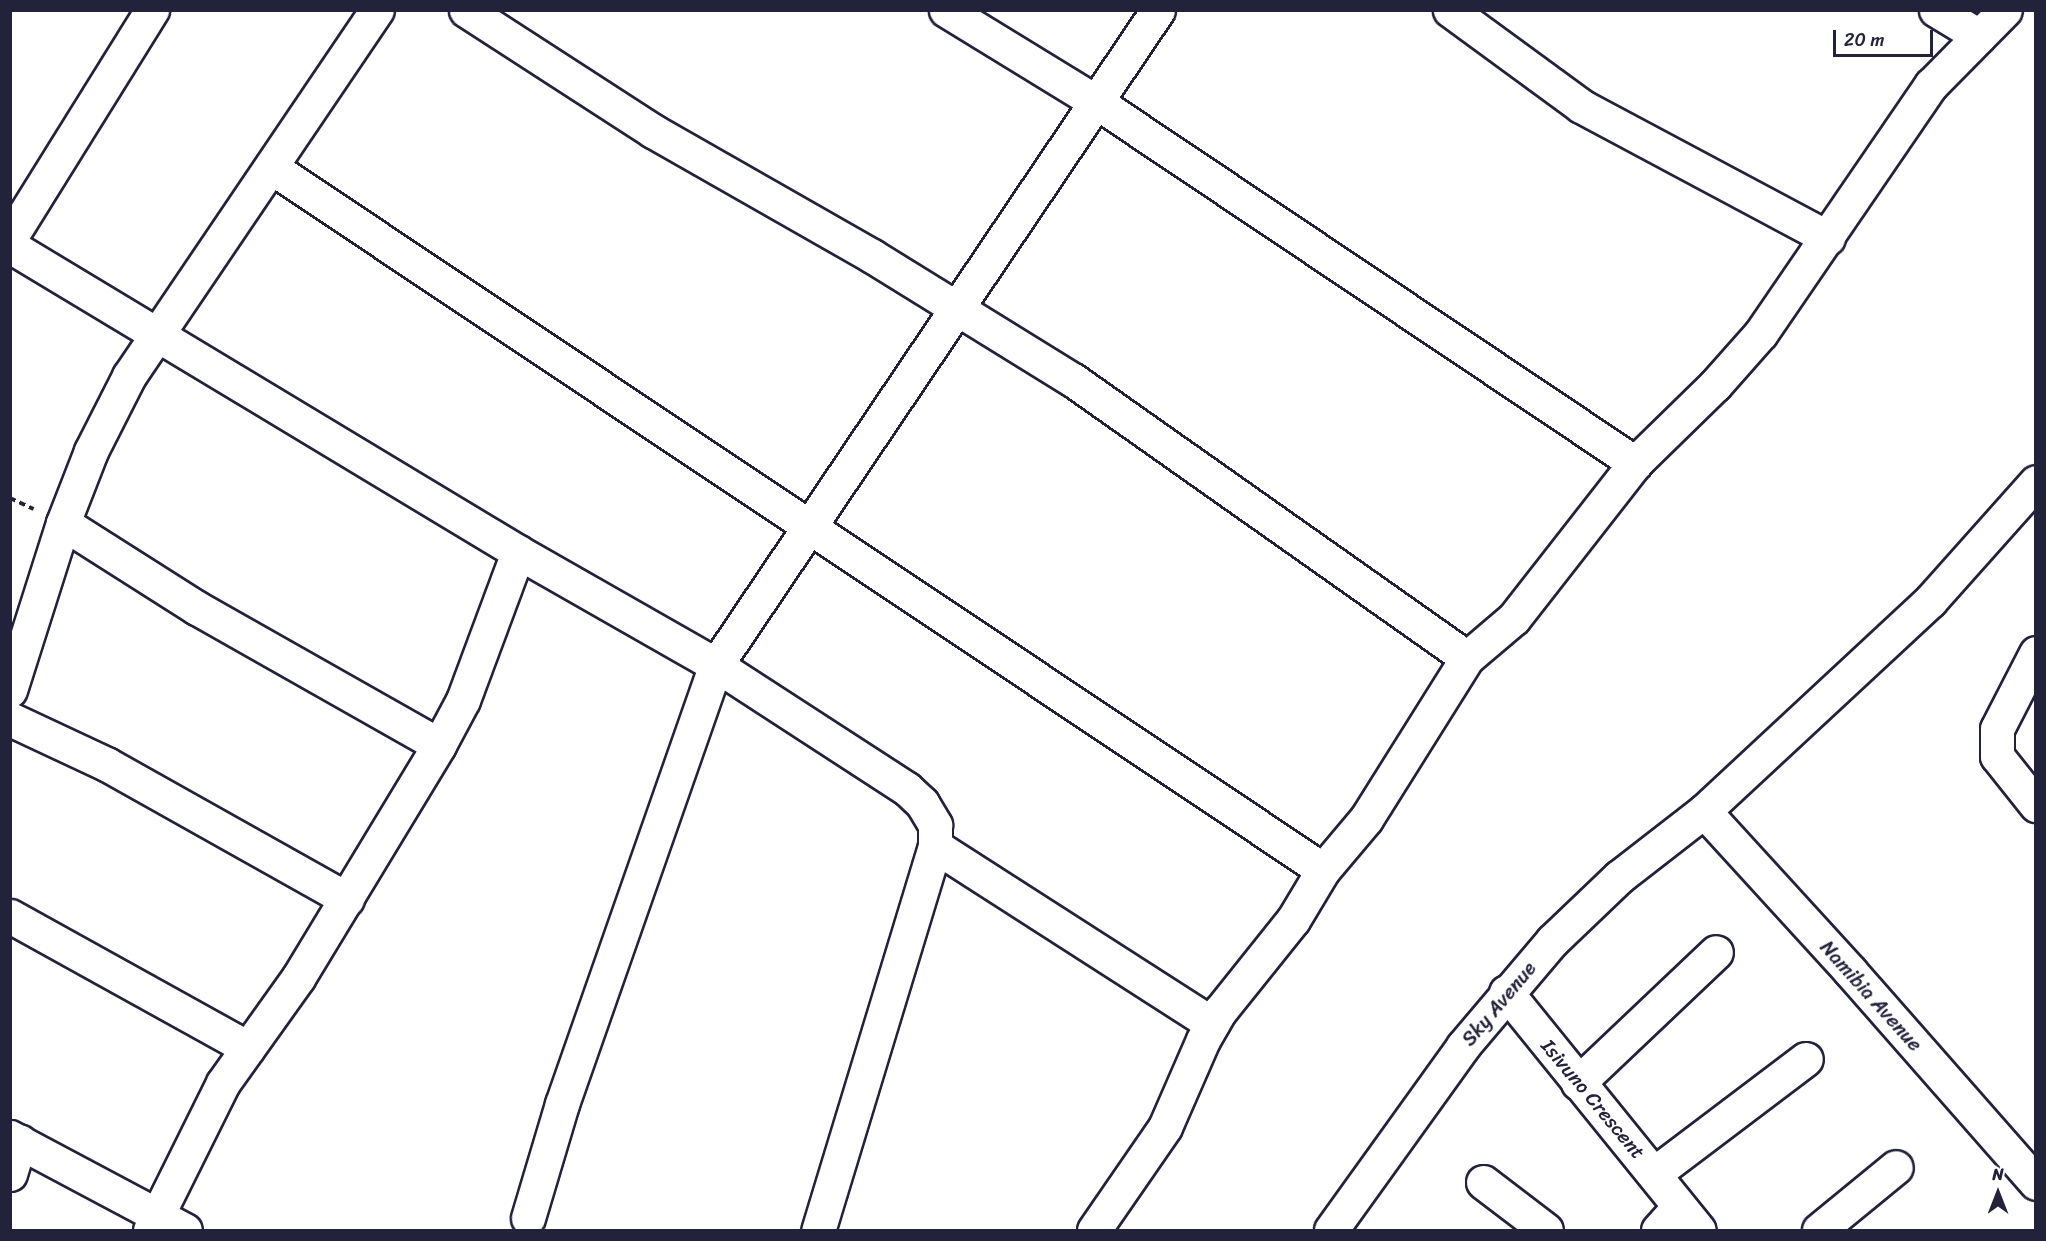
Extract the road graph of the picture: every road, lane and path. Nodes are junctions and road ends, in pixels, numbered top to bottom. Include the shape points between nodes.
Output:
1 (152, 10) edge
2 (377, 10) edge
3 (466, 10) edge
4 (946, 10) edge
5 (1158, 10) edge
6 (1450, 10) edge
7 (1936, 10) edge
8 (2005, 10) edge
9 (1979, 36) junction
10 (1098, 103) junction
11 (271, 167) junction
12 (10, 238) edge
13 (1828, 238) junction
14 (10, 246) edge
15 (959, 309) junction
16 (157, 331) junction
17 (1635, 463) junction
18 (2036, 482) edge
19 (63, 523) junction
20 (807, 525) junction
21 (518, 552) junction
22 (2036, 653) edge
23 (1467, 658) junction
24 (716, 665) junction
25 (10, 690) edge
26 (10, 719) edge
27 (439, 745) junction
28 (2036, 805) edge
29 (1704, 811) junction
30 (935, 846) junction
31 (1323, 870) junction
32 (347, 899) junction
33 (10, 916) edge
34 (1716, 952) dead end
35 (1506, 992) junction
36 (1212, 1024) junction
37 (248, 1048) junction
38 (1806, 1059) dead end
39 (1578, 1083) junction
40 (15, 1139) edge
41 (1896, 1167) dead end
42 (1655, 1173) junction
43 (10, 1174) edge
44 (1483, 1182) dead end
45 (2036, 1183) edge
46 (528, 1218) dead end
47 (154, 1222) edge
48 (1679, 1222) edge
49 (185, 1230) edge
50 (818, 1230) edge
51 (1094, 1230) edge
52 (1331, 1230) edge
53 (1546, 1230) edge
54 (1819, 1230) edge

1 - 12 street
2 - 11 street
3 - 15 street via 653,131
4 - 10 street
5 - 10 street
6 - 13 street via 1590,112
7 - 9 street
8 - 9 street
9 - 13 street via 1948,64 1924,94
10 - 15 street
10 - 17 street
11 - 16 street
11 - 20 street
13 - 17 street via 1761,333 1715,385
14 - 16 street
15 - 20 street
15 - 23 street via 1073,380 1231,488
16 - 19 street via 92,451
16 - 21 street
17 - 23 street via 1514,618
18 - 29 street, Sky Avenue via 1930,601
19 - 25 street
19 - 27 street via 197,608
20 - 24 street
20 - 31 street
21 - 24 street
21 - 27 street via 463,700
22 - 28 street via 1997,729 1997,756
23 - 31 street via 1373,809
24 - 30 street via 907,789 930,814
24 - 46 street via 562,1104
26 - 32 street via 108,765
27 - 32 street
29 - 35 street, Sky Avenue via 1619,877
29 - 45 street, Namibia Avenue
30 - 36 street
30 - 50 street
31 - 36 street via 1293,920
32 - 37 street
33 - 37 street
34 - 39 street
35 - 39 street, Isivuno Crescent
35 - 52 street, Sky Avenue
36 - 51 street via 1165,1126
37 - 47 street via 204,1114
38 - 42 street
39 - 42 street, Isivuno Crescent
40 - 43 street
40 - 47 street
41 - 54 street
42 - 48 street, Isivuno Crescent
44 - 53 street
47 - 49 street

